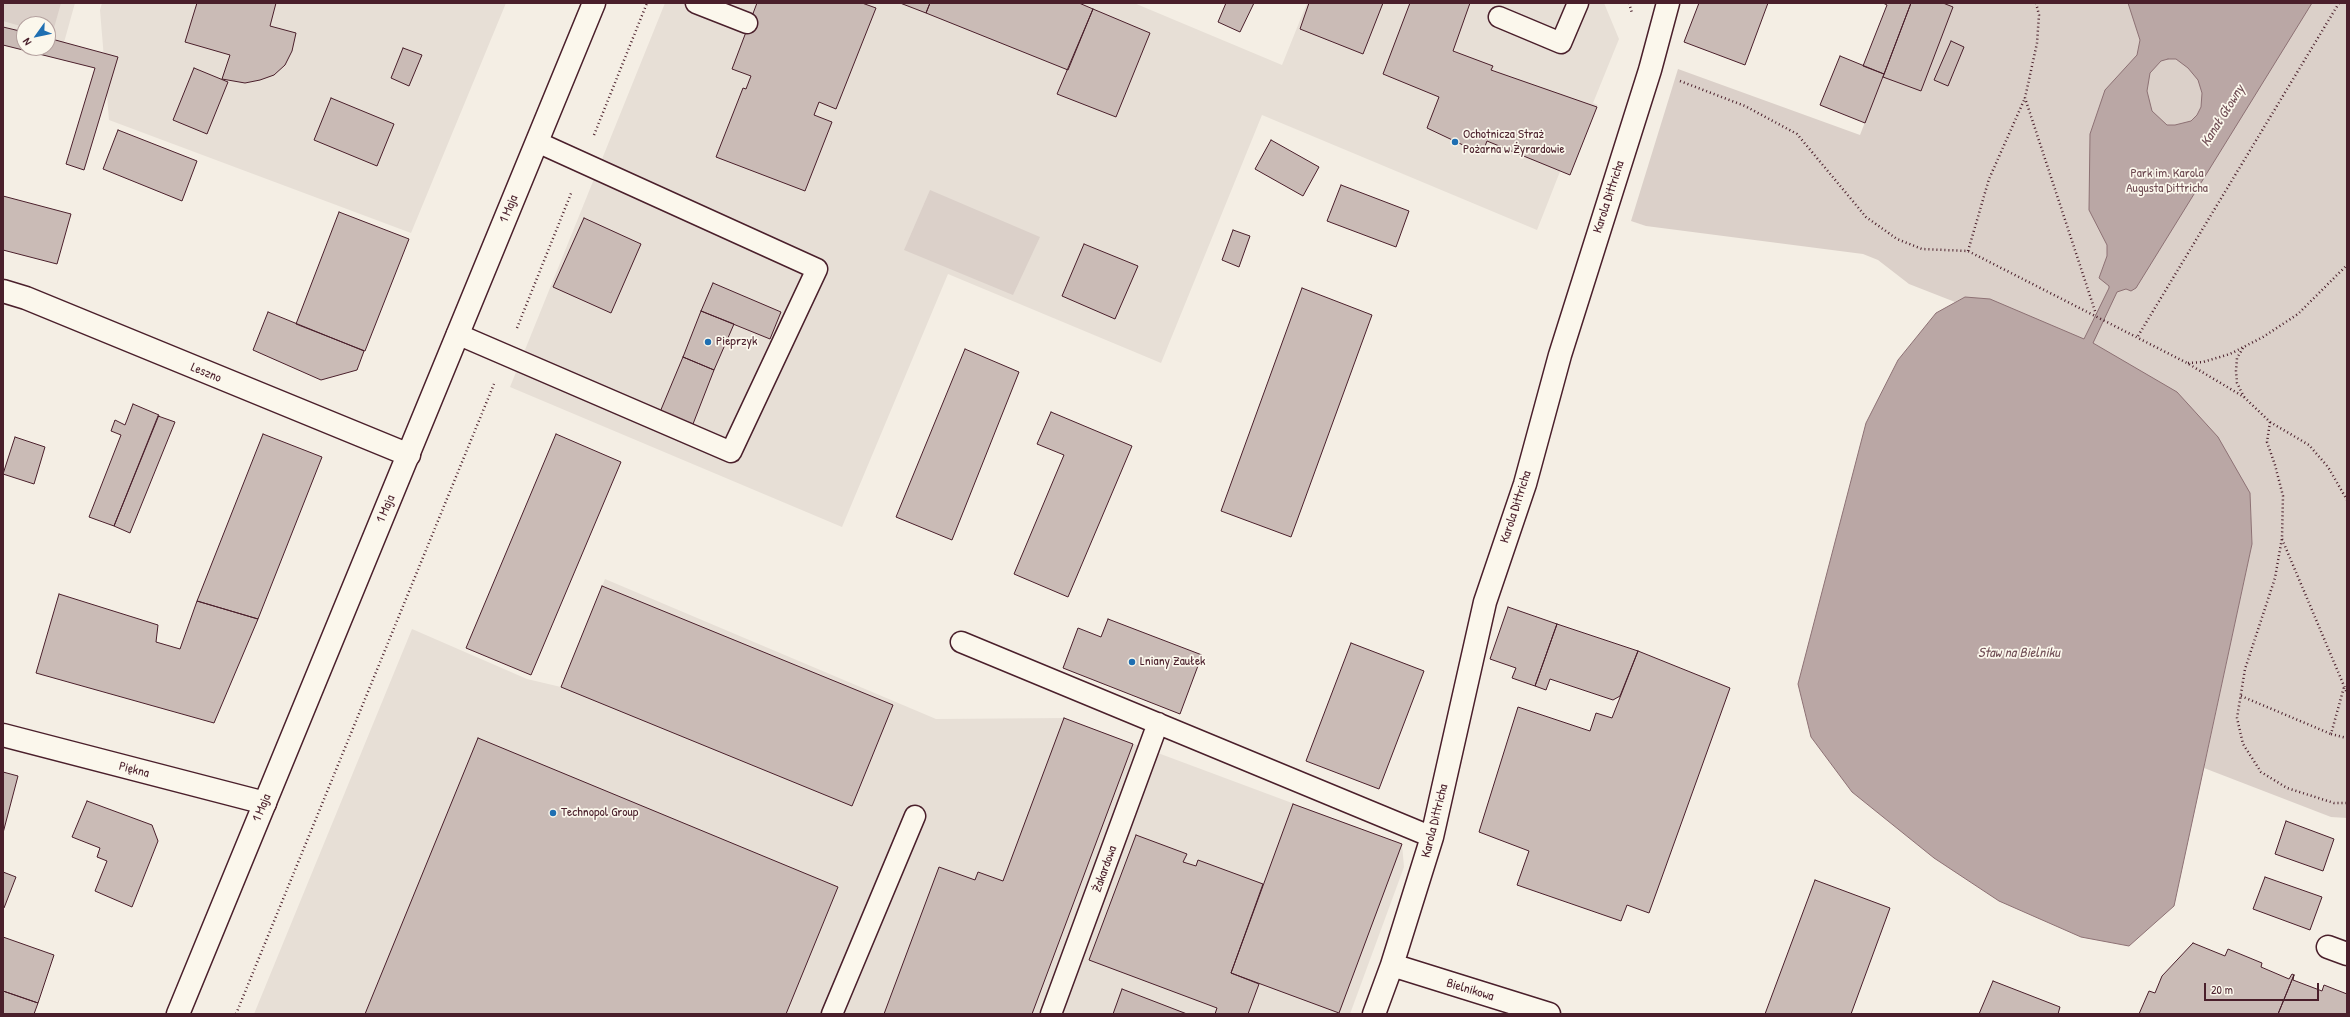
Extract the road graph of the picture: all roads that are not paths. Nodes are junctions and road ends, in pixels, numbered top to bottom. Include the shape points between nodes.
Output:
1 (594, 3) edge
2 (696, 3) edge
3 (1578, 3) edge
4 (1668, 3) edge
5 (1499, 17) dead end
6 (747, 23) dead end
7 (537, 142) junction
8 (3, 291) edge
9 (457, 334) junction
10 (409, 455) junction
11 (961, 642) dead end
12 (1158, 723) junction
13 (3, 735) edge
14 (264, 803) junction
15 (915, 816) dead end
16 (1432, 837) junction
17 (1392, 965) junction
18 (178, 1014) edge
19 (832, 1014) edge
20 (1051, 1014) edge
21 (1374, 1014) edge
22 (1549, 1014) edge

1 - 7 street, 1 Maja
2 - 6 lane
3 - 5 lane via 1561,43
4 - 16 street, Karola Dittricha via 1650,70 1560,355 1525,484 1485,602
7 - 9 street, 1 Maja
7 - 9 lane via 817,269 731,452
8 - 10 street, Leszno via 26,298
9 - 10 street, 1 Maja
10 - 14 street, 1 Maja
11 - 12 lane
12 - 16 lane
12 - 20 lane, Żakardowa
13 - 14 street, Piękna
14 - 18 street, 1 Maja
15 - 19 lane
16 - 17 street, Karola Dittricha
17 - 21 street, Karola Dittricha
17 - 22 street, Bielnikowa

